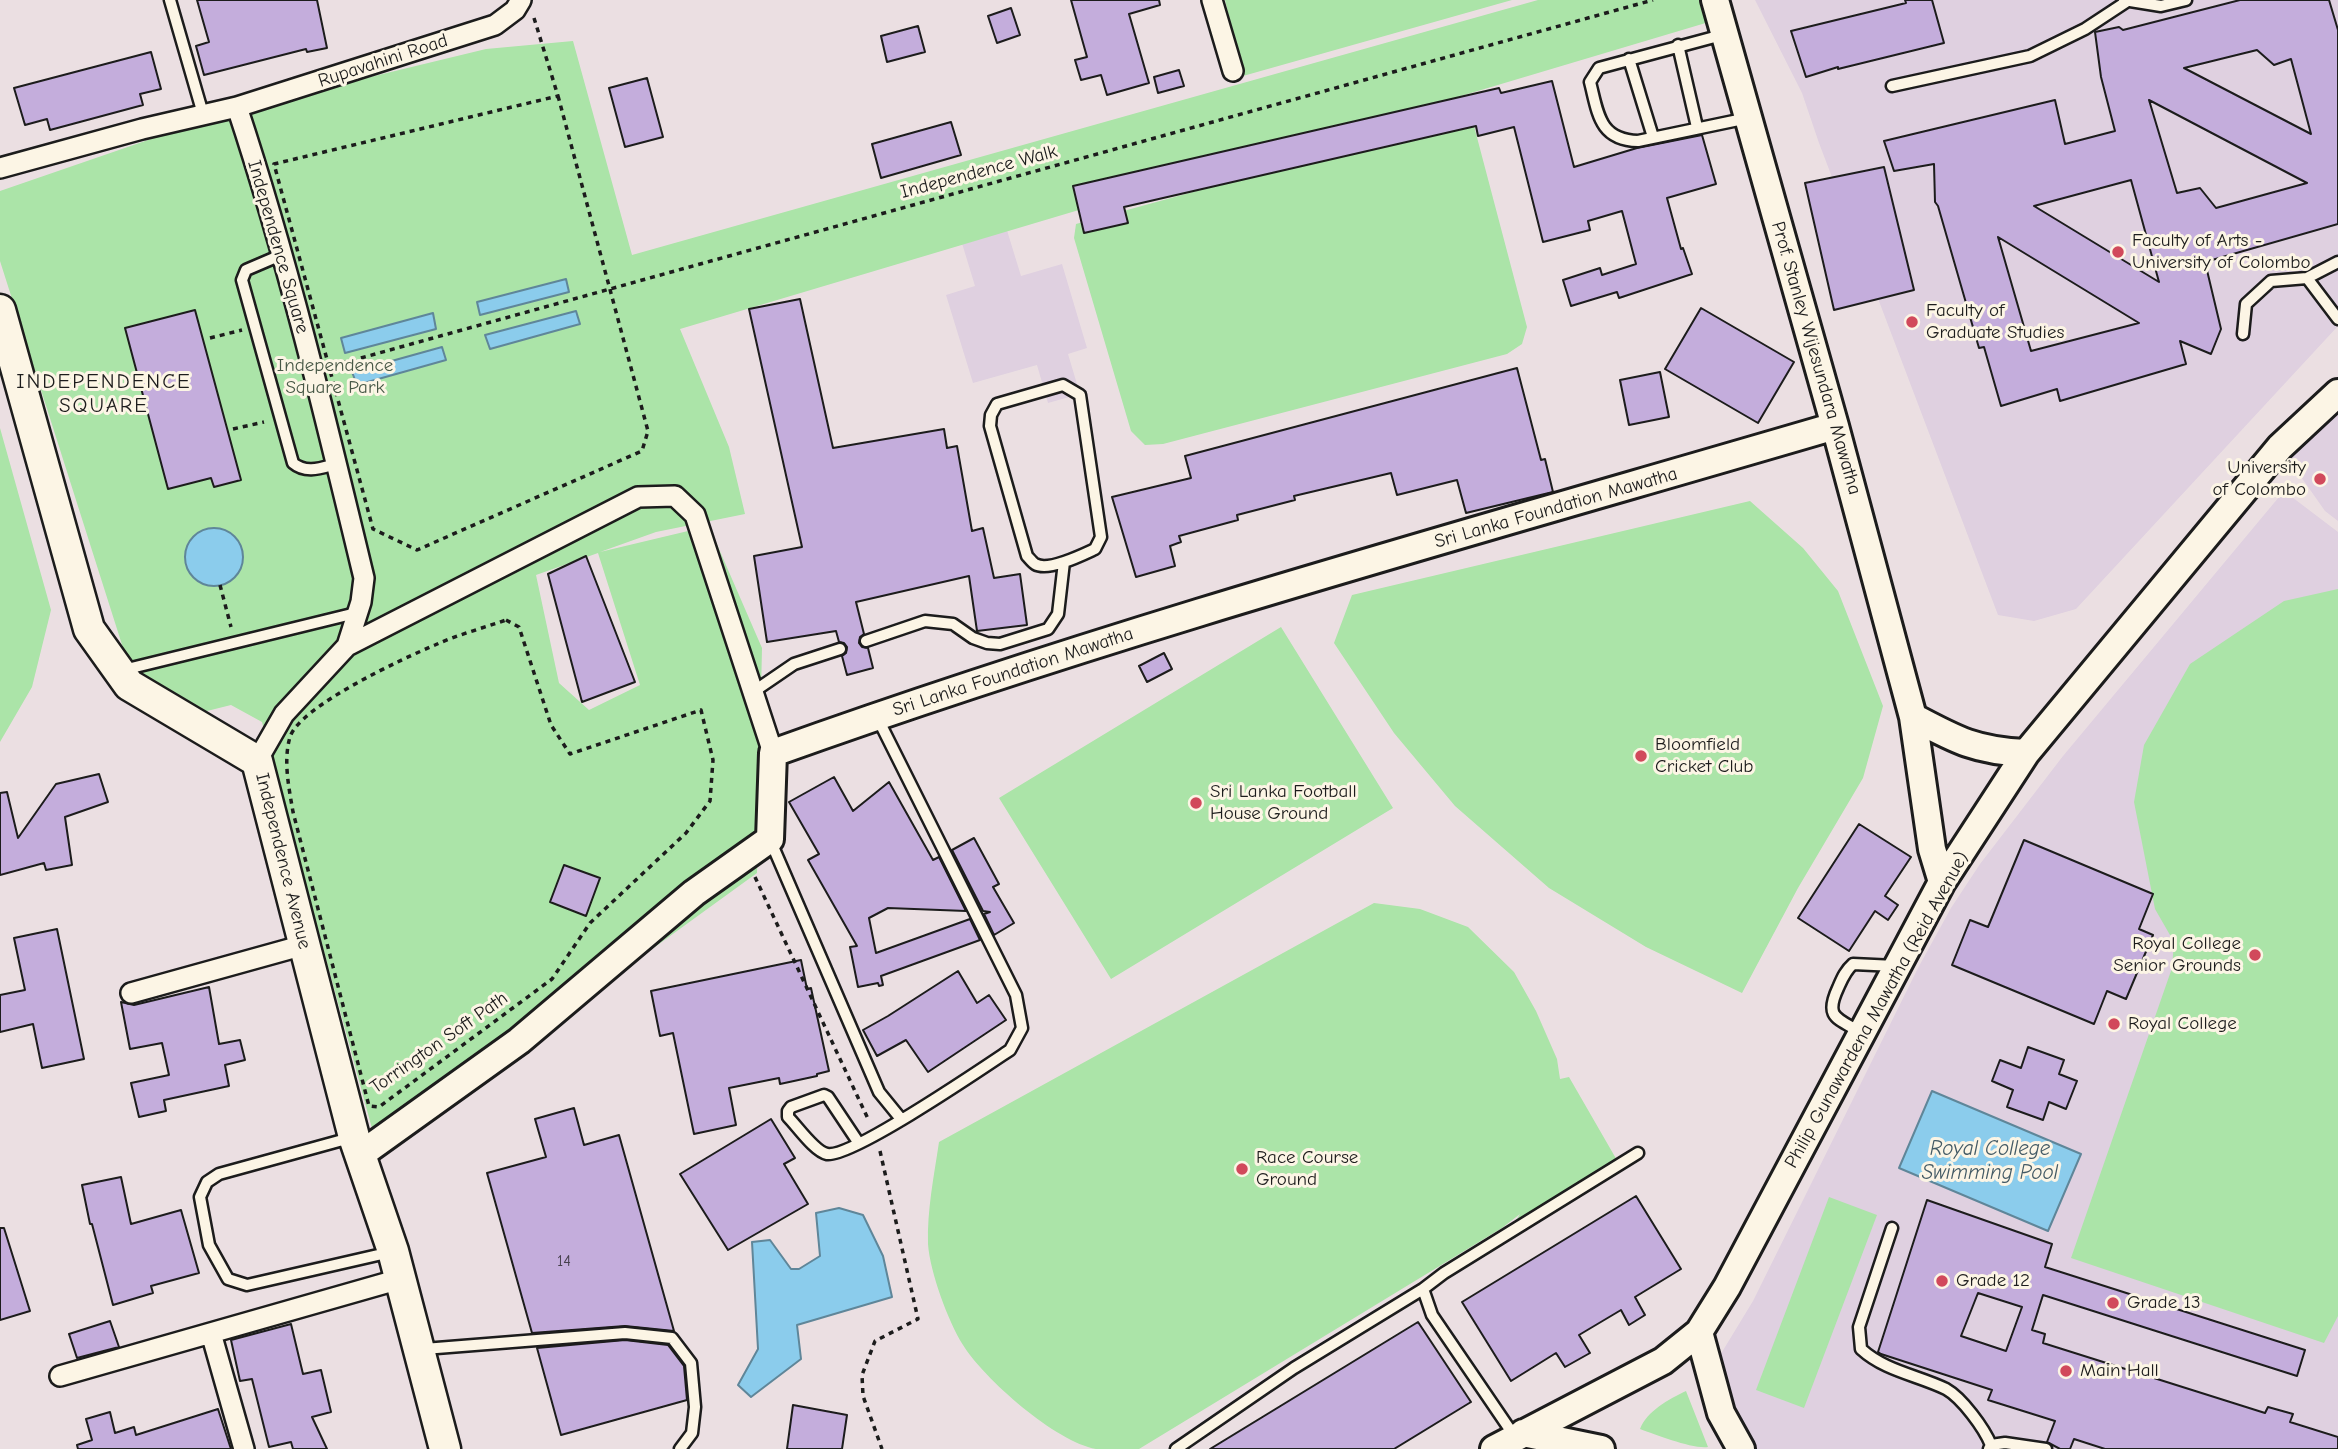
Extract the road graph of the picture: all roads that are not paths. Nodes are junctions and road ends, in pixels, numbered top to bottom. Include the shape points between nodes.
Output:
1 (170, 0) edge
2 (1213, 0) edge
3 (1715, 0) edge
4 (2186, 0) edge
5 (2125, 1) edge
6 (527, 6) edge
7 (1725, 34) junction
8 (1678, 45) junction
9 (1629, 59) junction
10 (1233, 71) dead end
11 (1892, 86) dead end
12 (237, 107) junction
13 (204, 114) junction
14 (1748, 118) junction
15 (1697, 127) junction
16 (1653, 137) junction
17 (0, 168) edge
18 (281, 255) junction
19 (2338, 262) edge
20 (2307, 278) junction
21 (0, 310) edge
22 (2338, 319) edge
23 (2244, 334) dead end
24 (2338, 393) edge
25 (1835, 426) junction
26 (336, 464) junction
27 (1064, 562) junction
28 (357, 613) junction
29 (866, 641) dead end
30 (347, 646) junction
31 (841, 649) dead end
32 (119, 671) junction
33 (753, 692) junction
34 (876, 716) junction
35 (1913, 717) junction
36 (773, 753) junction
37 (2026, 753) junction
38 (257, 761) junction
39 (770, 839) junction
40 (1942, 882) junction
41 (304, 945) junction
42 (1898, 966) junction
43 (131, 993) dead end
44 (1862, 1033) junction
45 (901, 1119) junction
46 (858, 1142) junction
47 (357, 1146) junction
48 (1638, 1153) dead end
49 (1892, 1228) dead end
50 (396, 1265) junction
51 (1423, 1289) junction
52 (1699, 1332) junction
53 (211, 1333) junction
54 (419, 1350) junction
55 (60, 1376) dead end
56 (1510, 1440) edge
57 (1990, 1447) edge
58 (244, 1449) edge
59 (445, 1449) edge
60 (680, 1449) edge
61 (1176, 1449) edge
62 (1601, 1449) edge
63 (1741, 1449) edge
64 (2046, 1449) edge

1 - 13 lane
2 - 10 street
3 - 7 main road, Prof. Stanley Wijesundara Mawatha
4 - 5 lane via 2161,6
5 - 11 lane via 2085,29 2030,56
6 - 12 street, Rupavahini Road via 495,25
7 - 8 lane
7 - 14 main road, Prof. Stanley Wijesundara Mawatha
8 - 9 lane
8 - 15 lane
9 - 16 lane
9 - 16 lane via 1599,68 1593,75 1590,82 1600,123 1627,140
12 - 13 street
12 - 18 street, Independence Square
13 - 17 street
14 - 15 lane
14 - 25 main road, Prof. Stanley Wijesundara Mawatha
15 - 16 lane
18 - 26 street, Independence Square via 321,368
18 - 26 lane via 246,270 242,280 254,327 293,463 300,469
19 - 20 lane
20 - 22 lane
20 - 23 lane via 2271,281 2246,304
21 - 32 main road, Independence Avenue via 89,628
24 - 37 main road, Philip Gunawardena Mawatha (Reid Avenue) via 2280,447
25 - 34 main road, Sri Lanka Foundation Mawatha via 1231,603
25 - 35 main road, Prof. Stanley Wijesundara Mawatha
26 - 28 street, Independence Square via 364,578
27 - 27 lane via 1042,567 1027,556 990,426 997,404 1063,386 1080,395 1101,537 1095,549
27 - 29 lane via 1058,614 1048,629 1000,644 974,638 953,624 925,621
28 - 30 street, Independence Square
28 - 32 lane
30 - 33 street via 638,497 675,496 695,515
30 - 38 street, Independence Square via 284,714
31 - 33 lane via 794,664
32 - 38 main road, Independence Avenue via 129,685
33 - 36 street
34 - 36 main road, Sri Lanka Foundation Mawatha
34 - 45 lane via 1016,995 1022,1028 1010,1050
35 - 37 main road via 1959,741 1995,752
35 - 40 main road, Prof. Stanley Wijesundara Mawatha via 1932,849
36 - 39 main road
37 - 40 main road, Philip Gunawardena Mawatha (Reid Avenue)
38 - 41 main road, Independence Avenue
39 - 45 lane via 879,1092
39 - 47 main road via 694,894 519,1041
40 - 42 main road, Philip Gunawardena Mawatha (Reid Avenue)
41 - 43 street
41 - 47 main road, Independence Avenue
42 - 44 main road, Philip Gunawardena Mawatha (Reid Avenue)
42 - 44 lane via 1853,964 1845,972 1831,1010
44 - 52 main road, Philip Gunawardena Mawatha (Reid Avenue)
45 - 46 lane
46 - 46 lane via 832,1154 820,1152 788,1111 824,1095
47 - 50 main road, Independence Avenue
47 - 50 lane via 219,1174 207,1182 200,1197 209,1245 228,1279 247,1285
48 - 51 lane
49 - 57 lane via 1859,1327 1861,1349 1875,1362 1949,1391 1984,1428
50 - 53 street
50 - 54 main road, Independence Avenue
51 - 56 lane via 1432,1315
51 - 61 lane via 1294,1368
52 - 56 main road, Philip Gunawardena Mawatha (Reid Avenue) via 1663,1361
52 - 63 main road via 1721,1413
53 - 55 street
53 - 58 street
54 - 59 main road, Independence Avenue
54 - 60 lane via 625,1333 672,1338 691,1363 695,1407 692,1433
56 - 62 main road
57 - 64 lane via 2005,1443

